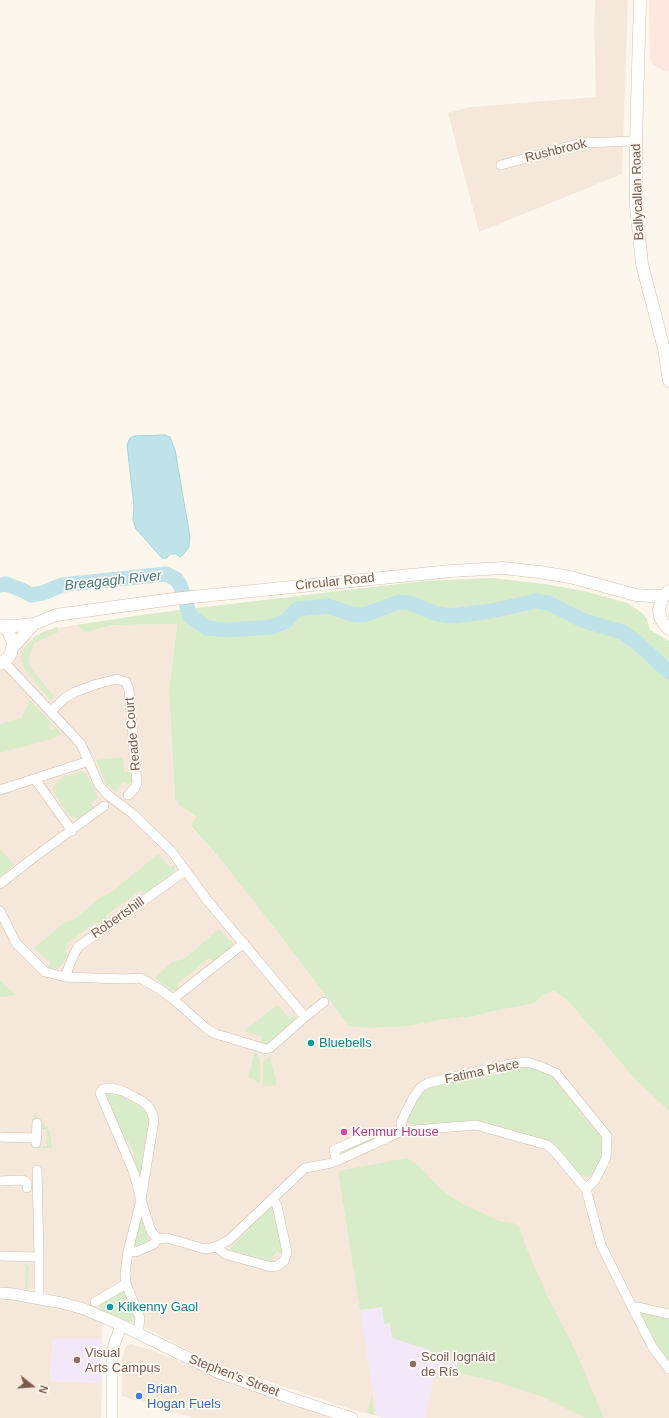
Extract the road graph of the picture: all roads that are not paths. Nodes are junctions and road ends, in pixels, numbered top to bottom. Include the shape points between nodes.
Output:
1 (640, 0) edge
2 (636, 141) junction
3 (501, 165) dead end
4 (669, 381) edge
5 (667, 593) edge
6 (636, 595) junction
7 (660, 617) junction
8 (34, 624) junction
9 (1, 625) edge
10 (669, 629) edge
11 (12, 648) junction
12 (2, 663) edge
13 (51, 711) junction
14 (89, 762) junction
15 (35, 779) junction
16 (0, 790) edge
17 (128, 795) dead end
18 (104, 806) dead end
19 (72, 830) junction
20 (185, 871) junction
21 (0, 884) edge
22 (0, 911) edge
23 (244, 943) junction
24 (65, 977) junction
25 (173, 999) junction
26 (324, 1002) dead end
27 (305, 1017) junction
28 (37, 1123) dead end
29 (402, 1131) junction
30 (0, 1137) edge
31 (384, 1140) junction
32 (337, 1161) junction
33 (37, 1170) dead end
34 (0, 1181) edge
35 (27, 1188) dead end
36 (586, 1189) junction
37 (273, 1198) junction
38 (141, 1200) junction
39 (157, 1239) junction
40 (216, 1247) junction
41 (128, 1251) junction
42 (0, 1256) edge
43 (40, 1257) junction
44 (126, 1284) junction
45 (0, 1293) edge
46 (39, 1298) junction
47 (95, 1302) dead end
48 (633, 1309) junction
49 (669, 1314) edge
50 (121, 1325) junction
51 (137, 1333) junction
52 (669, 1369) edge
53 (112, 1418) edge
54 (352, 1418) edge

1 - 2 main road, Ballycallan Road
2 - 3 street, Rushbrook via 581,143
2 - 4 main road, Ballycallan Road via 636,206 642,264 664,349
5 - 6 main road, Circular Road via 652,596
5 - 7 main road, Circular Road via 661,602
6 - 7 main road, Circular Road via 649,604
6 - 8 main road, Circular Road via 570,577 539,572 503,568 451,570 173,598 56,615
7 - 10 main road, Circular Road
8 - 9 main road, Circular Road
8 - 11 main road, Circular Road
9 - 11 main road via 12,638
11 - 12 main road, Circular Road
12 - 13 street
13 - 14 street via 81,744
13 - 17 street, Reade Court via 75,692 117,679 126,682 129,690 137,783
14 - 15 street
14 - 20 street via 99,785 169,849
15 - 16 street
15 - 19 street
18 - 19 street
19 - 21 street
20 - 23 street
20 - 24 street, Robertshill via 78,947
22 - 24 street via 16,944 45,972
23 - 25 street
23 - 27 street
24 - 25 street via 140,978
25 - 27 street via 216,1034 266,1049
26 - 27 street
28 - 30 street via 36,1141
29 - 31 street
29 - 36 street via 476,1125 547,1145
29 - 36 street, Fatima Place via 401,1122 413,1098 420,1088 428,1083 511,1064 526,1062 540,1066 556,1073 607,1136 606,1158 595,1180
31 - 32 street
31 - 32 street via 377,1132 334,1150
32 - 37 street via 305,1168
33 - 43 street
34 - 35 street via 22,1180 27,1183
36 - 48 street via 601,1246
37 - 40 street via 229,1240
37 - 40 street via 287,1252 284,1261 271,1267 225,1254
38 - 38 street via 134,1173 100,1094 103,1089 124,1091 142,1101 152,1113 154,1120
38 - 39 street via 151,1231
38 - 41 street
39 - 40 street via 167,1238 205,1249
39 - 41 street via 154,1244 136,1252
41 - 44 street
42 - 43 street
43 - 46 street
44 - 47 street
44 - 51 street via 140,1318
45 - 46 street, Stephen's Street
46 - 50 street, Stephen's Street via 84,1309
48 - 49 street via 637,1307
48 - 52 street via 653,1348
50 - 51 street, Stephen's Street
50 - 53 street via 112,1351
51 - 54 street, Stephen's Street via 217,1372

